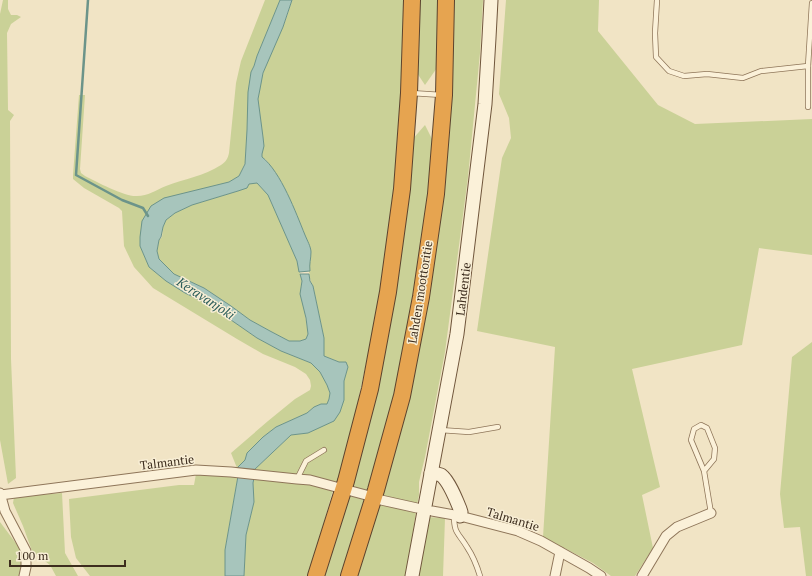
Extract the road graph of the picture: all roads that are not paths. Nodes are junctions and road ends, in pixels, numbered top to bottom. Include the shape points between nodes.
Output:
1 (412, 0) edge
2 (446, 0) edge
3 (491, 0) edge
4 (657, 0) edge
5 (812, 3) edge
6 (808, 66) junction
7 (409, 93) junction
8 (444, 95) junction
9 (808, 107) dead end
10 (498, 427) dead end
11 (440, 430) junction
12 (324, 450) dead end
13 (704, 470) junction
14 (431, 473) junction
15 (297, 479) junction
16 (336, 487) dead end
17 (351, 492) dead end
18 (0, 494) edge
19 (366, 495) dead end
20 (381, 500) dead end
21 (417, 508) dead end
22 (432, 511) dead end
23 (711, 513) joint
24 (457, 516) junction
25 (560, 552) junction
26 (24, 576) edge
27 (316, 576) edge
28 (349, 576) edge
29 (412, 576) edge
30 (480, 576) edge
31 (555, 576) edge
32 (601, 576) edge
33 (642, 576) edge

1 - 7 highway
2 - 8 highway, Lahden moottoritie
3 - 11 main road, Lahdentie via 480,151 457,334
4 - 6 lane via 656,57 669,71 684,76 707,74 743,78 761,71
5 - 6 lane
6 - 9 lane
7 - 8 lane
7 - 27 highway via 402,189 388,292 370,389 346,480
8 - 28 highway, Lahden moottoritie via 436,194 402,396
10 - 11 lane via 469,432
11 - 14 main road, Lahdentie
12 - 15 lane via 306,461
13 - 13 lane via 714,459 715,448 707,428 701,425 694,429 692,440
13 - 23 lane
14 - 24 main road via 442,476 448,483 460,508
14 - 29 main road, Lahdentie
15 - 16 street, Talmantie
15 - 18 street, Talmantie via 196,470
17 - 19 street
18 - 26 street via 5,511 26,551
20 - 21 street
22 - 24 street, Talmantie
23 - 33 street via 677,527 666,536
24 - 25 street, Talmantie via 518,531 541,540
24 - 30 lane via 454,526 477,565
25 - 31 street
25 - 32 street, Talmantie

